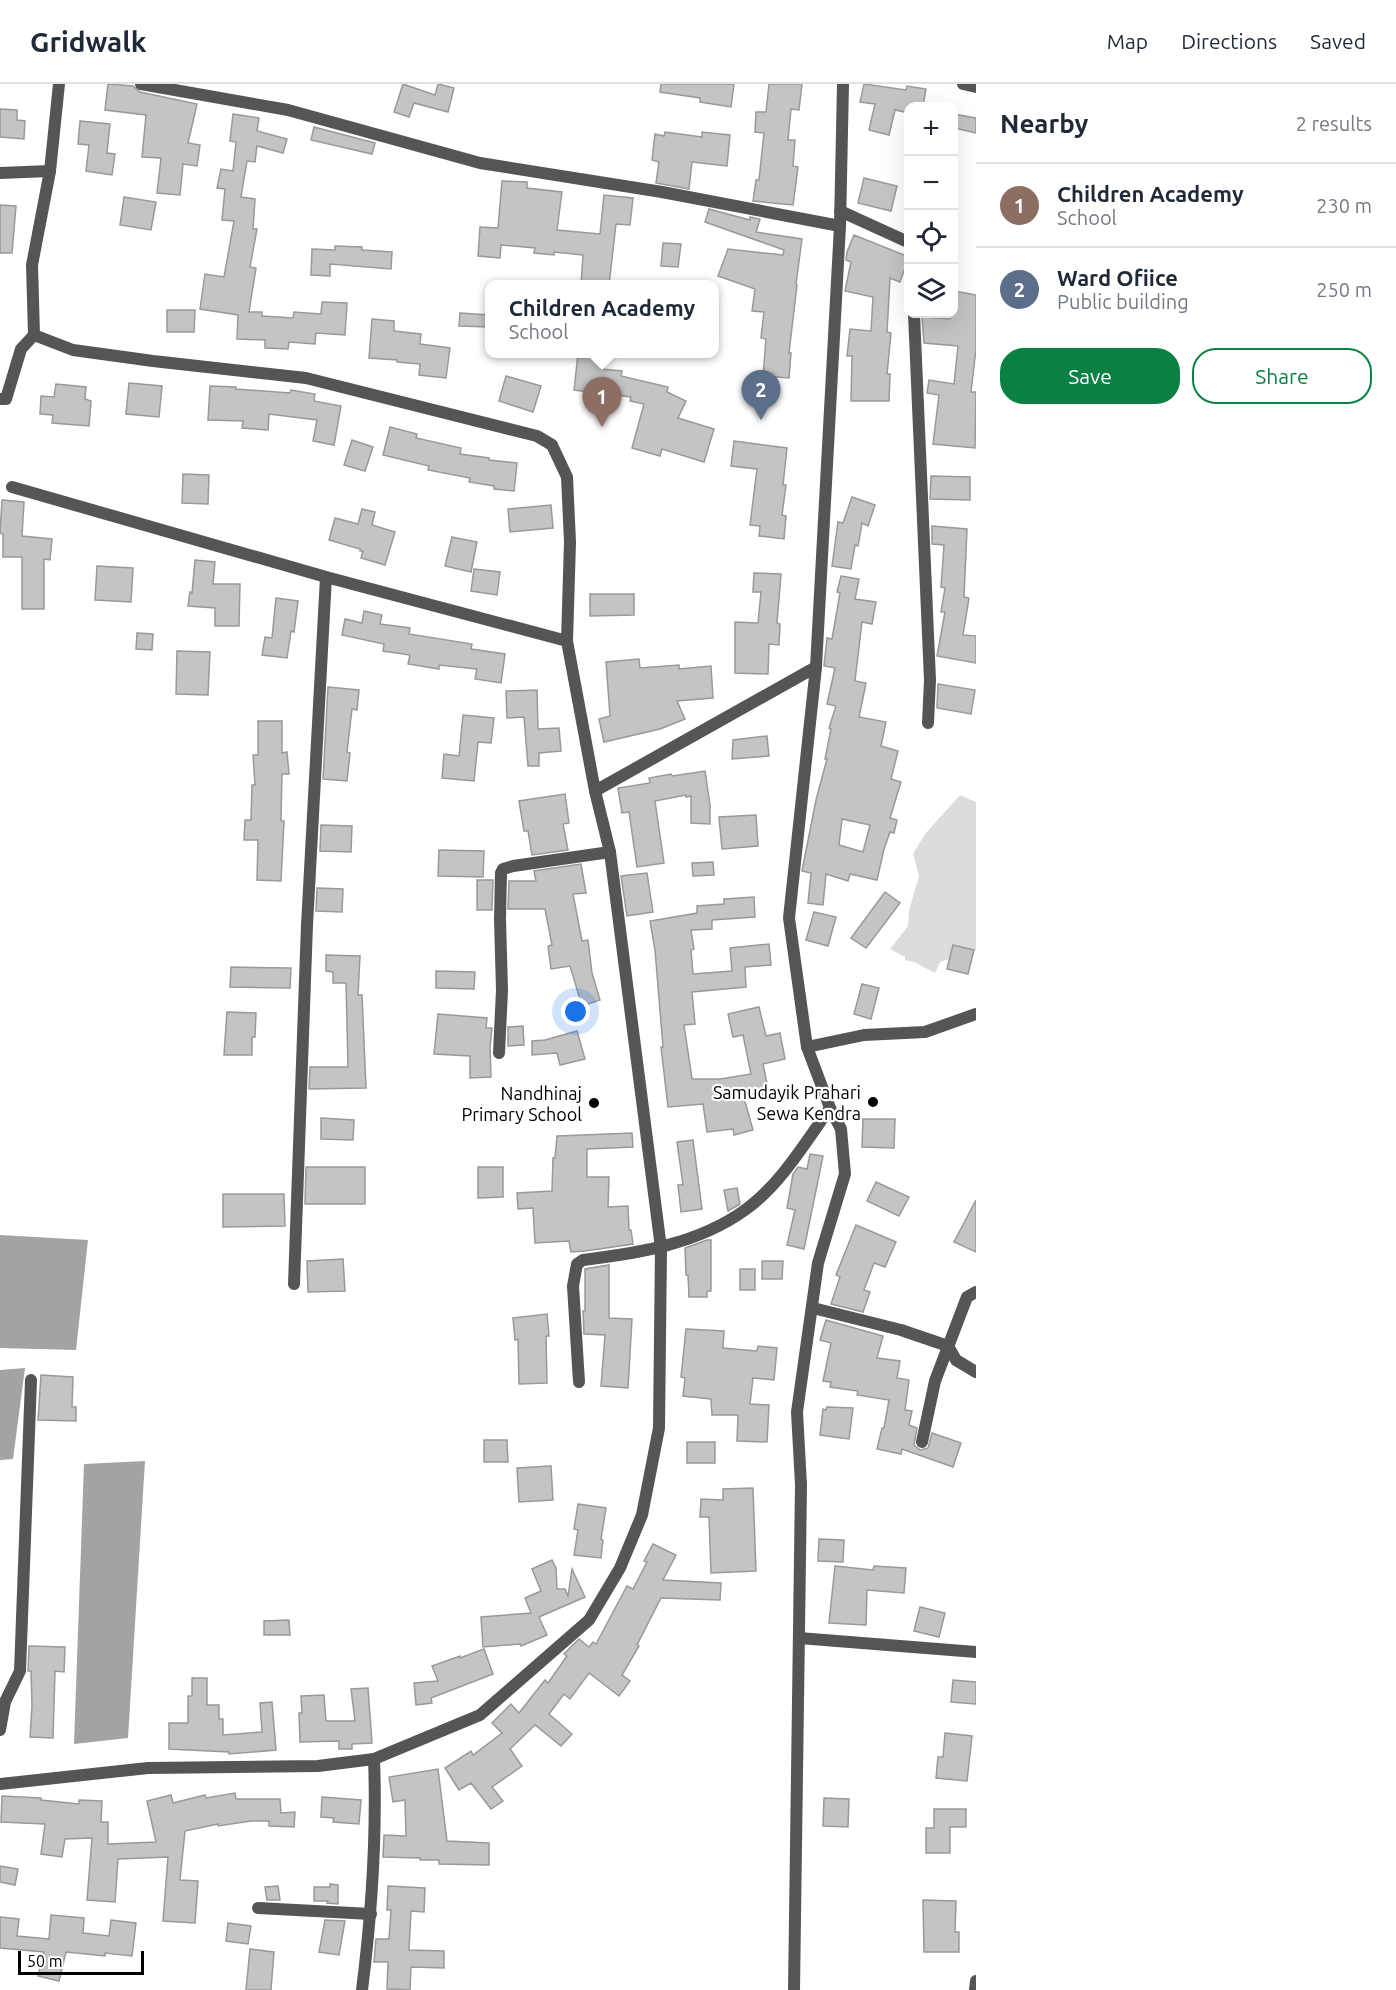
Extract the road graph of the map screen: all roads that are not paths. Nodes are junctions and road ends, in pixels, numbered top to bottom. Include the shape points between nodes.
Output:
1 (60, 84) edge
2 (141, 84) edge
3 (843, 84) edge
4 (963, 84) edge
5 (976, 87) edge
6 (50, 171) junction
7 (0, 173) edge
8 (840, 211) junction
9 (840, 226) junction
10 (904, 240) edge
11 (914, 318) edge
12 (34, 335) junction
13 (0, 399) edge
14 (12, 487) dead end
15 (326, 577) junction
16 (567, 640) junction
17 (816, 667) junction
18 (928, 723) dead end
19 (595, 790) junction
20 (610, 852) junction
21 (976, 1014) edge
22 (807, 1047) junction
23 (499, 1053) dead end
24 (830, 1108) junction
25 (661, 1248) junction
26 (294, 1284) dead end
27 (976, 1292) edge
28 (813, 1308) junction
29 (948, 1346) junction
30 (976, 1372) edge
31 (31, 1380) dead end
32 (579, 1382) dead end
33 (922, 1442) dead end
34 (799, 1638) junction
35 (976, 1652) edge
36 (0, 1730) edge
37 (374, 1759) junction
38 (0, 1784) edge
39 (258, 1908) dead end
40 (371, 1914) junction
41 (976, 1981) edge
42 (362, 1990) edge
43 (794, 1990) edge
44 (975, 1990) edge

1 - 6 street
2 - 9 street via 288,110 480,163
3 - 8 street
4 - 5 street
6 - 7 street
6 - 12 street via 32,265
8 - 9 street
8 - 10 street
9 - 17 street
11 - 18 street via 930,680
12 - 13 street via 21,349 6,399
12 - 16 street via 73,350 306,378 537,436 552,445 567,477
14 - 15 street
15 - 16 street
15 - 26 street via 307,925
16 - 19 street
17 - 19 street
17 - 22 street via 789,918
19 - 20 street
20 - 23 street via 503,869
20 - 25 street
21 - 22 street via 926,1032 864,1035
22 - 24 street
24 - 25 street via 798,1153 745,1210 711,1229
24 - 28 street via 841,1129 845,1174 818,1263
25 - 32 street via 577,1264 573,1286
25 - 37 street via 659,1428 642,1515 620,1568 589,1620 480,1715
27 - 29 street via 967,1297
28 - 29 street
28 - 34 street via 797,1412 801,1485
29 - 30 street via 956,1360
29 - 33 street via 934,1381
31 - 36 street via 20,1671 5,1702
34 - 35 street
34 - 43 street
37 - 38 street via 318,1766 148,1768
37 - 40 street via 376,1815
39 - 40 street
40 - 42 street
41 - 44 street

